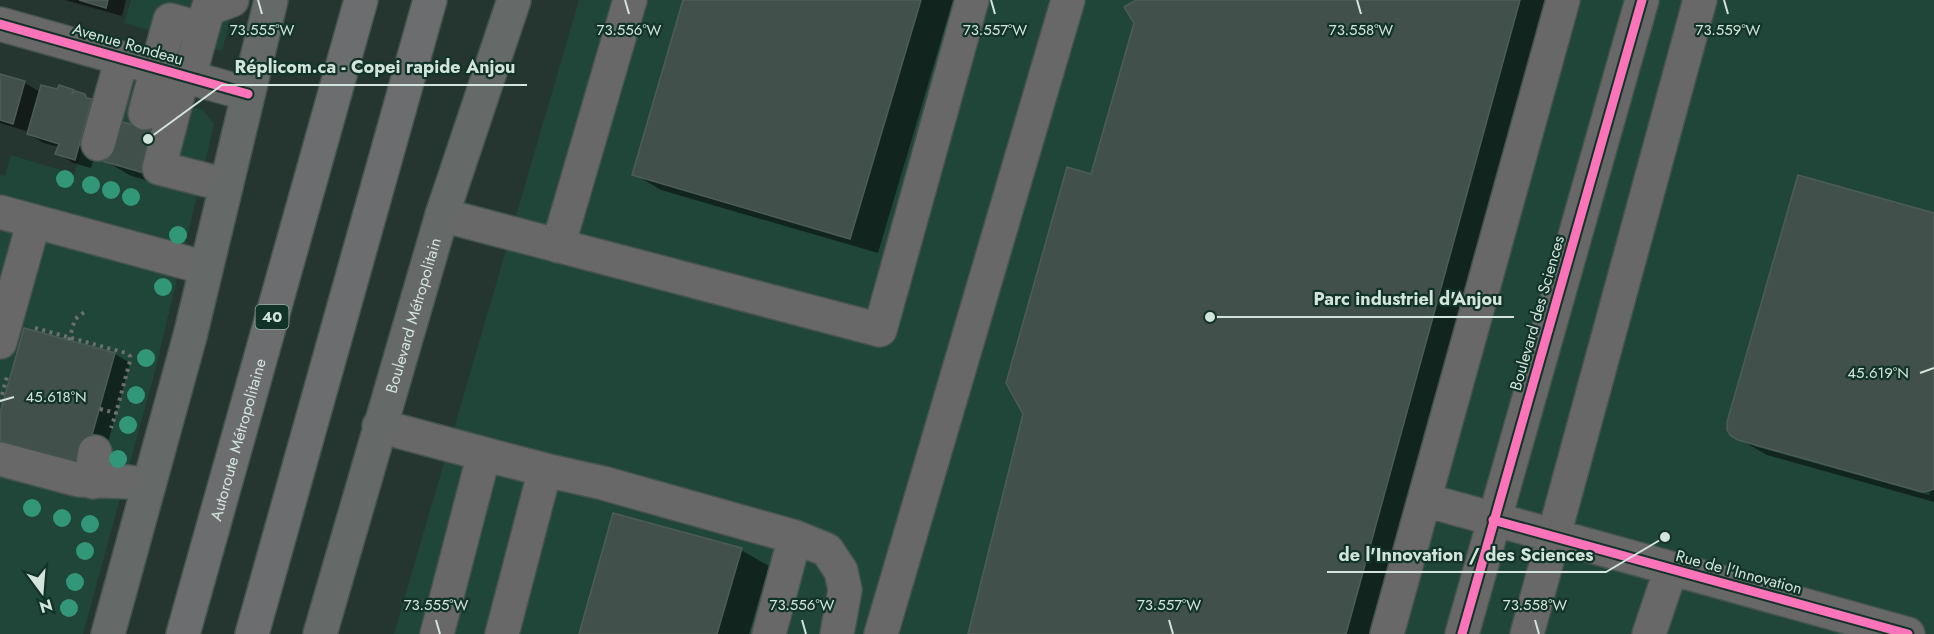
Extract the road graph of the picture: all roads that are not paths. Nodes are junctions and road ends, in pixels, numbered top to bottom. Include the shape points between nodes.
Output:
1 (232, 0) edge
2 (361, 0) edge
3 (430, 0) edge
4 (514, 0) edge
5 (630, 0) edge
6 (972, 0) edge
7 (1068, 0) edge
8 (1563, 0) edge
9 (1642, 0) edge
10 (1700, 0) edge
11 (270, 5) edge
12 (0, 24) edge
13 (122, 58) junction
14 (177, 74) junction
15 (248, 94) junction
16 (144, 113) dead end
17 (98, 144) dead end
18 (226, 185) junction
19 (0, 212) edge
20 (442, 215) junction
21 (34, 221) junction
22 (558, 246) junction
23 (206, 268) junction
24 (4, 357) edge
25 (379, 426) junction
26 (484, 454) junction
27 (0, 459) edge
28 (545, 470) junction
29 (149, 485) junction
30 (1425, 500) junction
31 (1493, 520) junction
32 (1554, 537) junction
33 (793, 544) junction
34 (1671, 569) junction
35 (108, 634) edge
36 (183, 634) edge
37 (252, 634) edge
38 (320, 634) edge
39 (437, 634) edge
40 (502, 634) edge
41 (769, 634) edge
42 (837, 634) edge
43 (881, 634) edge
44 (1387, 634) edge
45 (1462, 634) edge
46 (1527, 634) edge
47 (1649, 634) edge
48 (1908, 634) edge

1 - 11 street
1 - 14 street via 208,9 202,29
2 - 36 highway, Autoroute Métropolitaine / 40
3 - 37 highway
4 - 20 main road, Boulevard Métropolitain
5 - 22 street
6 - 22 street via 880,330
7 - 43 street
8 - 30 street
9 - 31 street, Boulevard des Sciences
10 - 32 street
11 - 15 main road
12 - 13 street, Avenue Rondeau
13 - 14 street, Avenue Rondeau
13 - 17 street
14 - 15 street, Avenue Rondeau
14 - 16 street
14 - 18 street via 159,168
15 - 18 main road
18 - 23 main road
19 - 21 street
20 - 22 street
20 - 25 main road, Boulevard Métropolitain
21 - 23 street
21 - 24 street
23 - 29 main road
25 - 26 street
25 - 38 main road, Boulevard Métropolitain
26 - 28 street
26 - 39 street
27 - 29 street via 79,480 94,467 129,482
28 - 33 street via 603,483 616,498 698,524
28 - 40 street
29 - 35 main road
30 - 31 street, Rue de l'Innovation
30 - 44 street
31 - 32 street, Rue de l'Innovation
31 - 45 street, Boulevard des Sciences
32 - 34 street, Rue de l'Innovation
32 - 46 street
33 - 41 street
33 - 42 street via 827,550 841,571 845,590
34 - 47 street
34 - 48 street, Rue de l'Innovation

